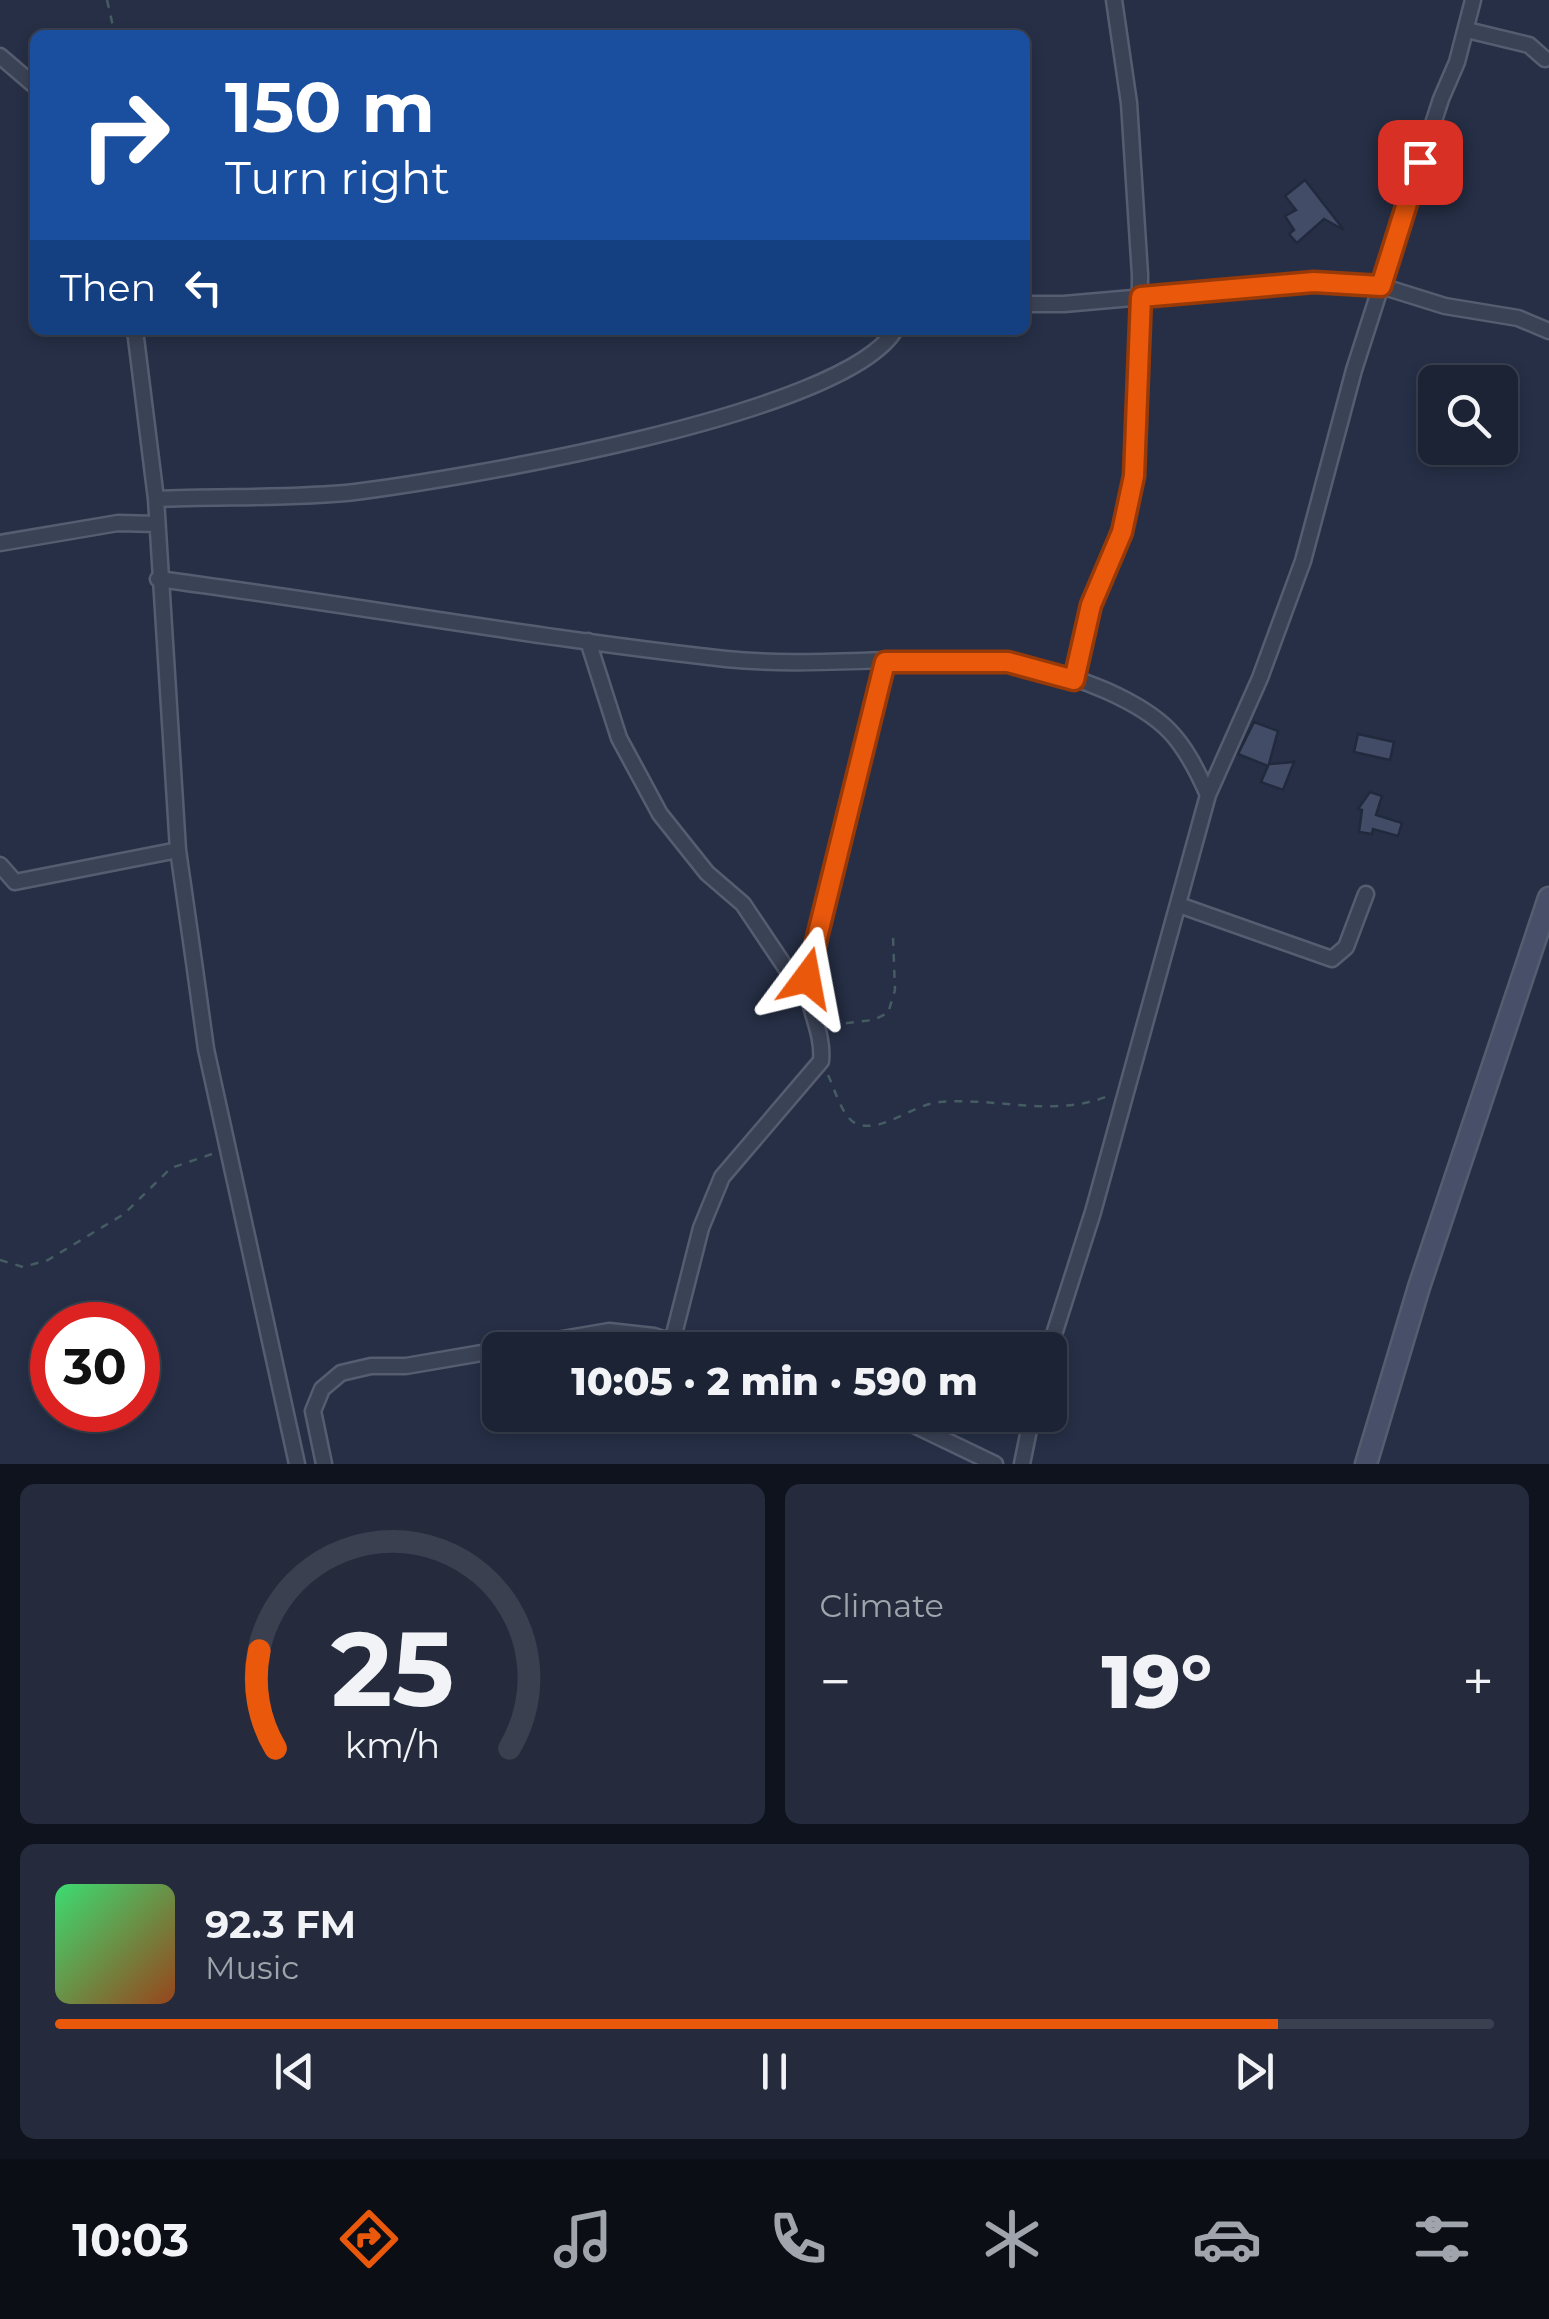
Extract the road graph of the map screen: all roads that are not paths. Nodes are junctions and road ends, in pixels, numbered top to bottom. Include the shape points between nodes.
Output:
1 (1114, 0) edge
2 (1472, 0) edge
3 (1467, 30) junction
4 (0, 56) edge
5 (1545, 59) dead end
6 (30, 82) edge
7 (1381, 286) junction
8 (1141, 297) junction
9 (1030, 304) edge
10 (1549, 332) edge
11 (136, 335) edge
12 (890, 335) edge
13 (156, 499) junction
14 (157, 524) junction
15 (0, 544) edge
16 (158, 579) junction
17 (588, 641) junction
18 (885, 662) junction
19 (1074, 680) junction
20 (1208, 795) junction
21 (178, 850) junction
22 (0, 865) edge
23 (1366, 894) dead end
24 (1549, 898) edge
25 (1179, 905) junction
26 (806, 998) junction
27 (675, 1332) edge
28 (1055, 1332) edge
29 (482, 1353) edge
30 (928, 1432) edge
31 (1029, 1432) edge
32 (298, 1464) edge
33 (324, 1464) edge
34 (994, 1464) edge
35 (1022, 1464) edge
36 (1366, 1464) edge

1 - 8 street via 1129,103
2 - 3 street
3 - 5 street via 1529,44
3 - 7 street
4 - 6 street
7 - 8 street via 1314,282
7 - 10 street via 1518,318
7 - 20 street via 1303,561
8 - 9 street
8 - 19 street via 1134,476
11 - 13 street
12 - 13 street via 830,380 552,461 351,492
13 - 14 street
14 - 15 street via 118,523
14 - 16 street
16 - 17 street
16 - 21 street
17 - 18 street via 730,659
17 - 26 street via 619,738 660,814 707,874 743,904
18 - 19 street via 1008,662
18 - 26 street
19 - 20 street via 1156,717 1188,748
20 - 25 street
21 - 22 street via 87,864 26,882 4,875
21 - 32 street via 206,1048
23 - 25 street via 1346,947 1332,958
24 - 36 street
25 - 28 street
26 - 27 street via 821,1060 722,1177
29 - 33 street via 341,1373 322,1389 313,1411
30 - 34 street
31 - 35 street

